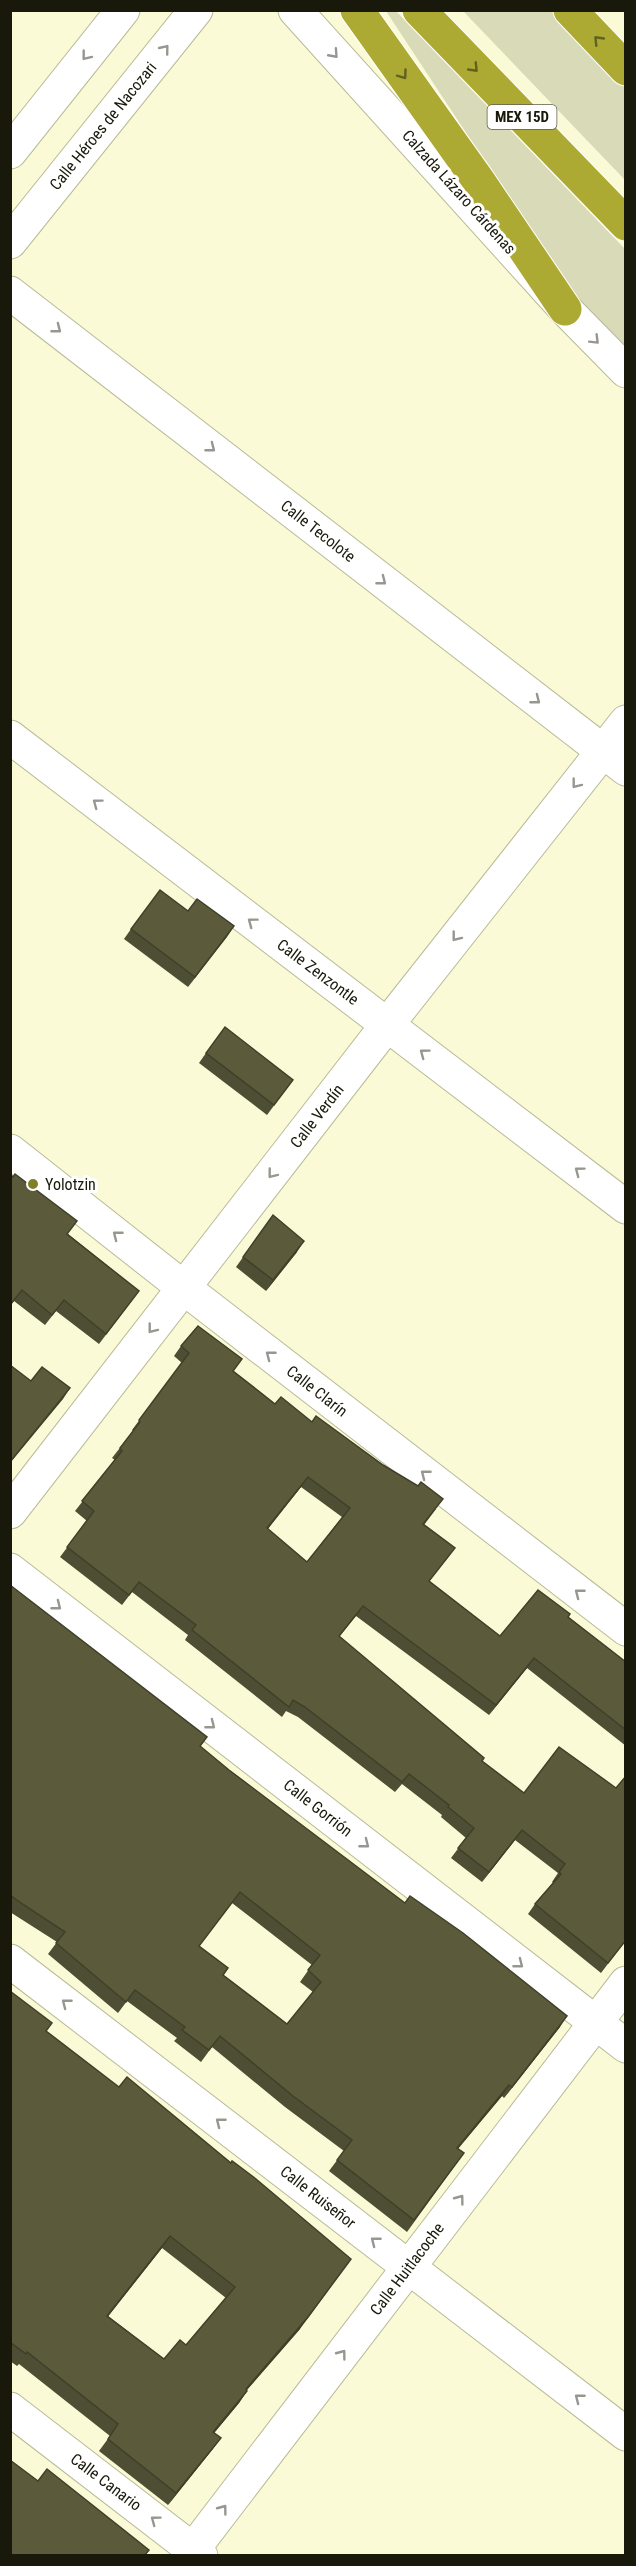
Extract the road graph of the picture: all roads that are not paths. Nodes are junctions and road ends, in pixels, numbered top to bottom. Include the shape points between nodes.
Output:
1 (123, 10) edge
2 (196, 10) edge
3 (295, 10) edge
4 (357, 10) edge
5 (419, 10) edge
6 (570, 10) edge
7 (626, 69) edge
8 (10, 152) edge
9 (626, 224) edge
10 (10, 242) edge
11 (10, 293) edge
12 (565, 309) junction
13 (626, 371) edge
14 (626, 722) edge
15 (10, 737) edge
16 (614, 760) edge
17 (387, 1024) junction
18 (10, 1151) edge
19 (626, 1206) edge
20 (184, 1288) junction
21 (10, 1512) edge
22 (10, 1570) edge
23 (626, 1629) edge
24 (10, 1960) edge
25 (626, 1983) edge
26 (595, 2022) junction
27 (626, 2046) edge
28 (408, 2267) junction
29 (10, 2409) edge
30 (626, 2434) edge
31 (194, 2553) edge

1 -> 8 street
10 -> 2 street, Calle Héroes de Nacozari
3 -> 12 street, Calzada Lázaro Cárdenas
4 -> 12 highway
5 -> 9 highway, MEX 15D
7 -> 6 highway
11 -> 16 street, Calle Tecolote
12 -> 13 street, Calzada Lázaro Cárdenas
14 - 16 street, Calle Verdín
17 -> 15 street, Calle Zenzontle
16 -> 17 street, Calle Verdín
19 -> 17 street, Calle Zenzontle
17 -> 20 street, Calle Verdín
20 -> 18 street, Calle Clarín
20 -> 21 street, Calle Verdín
23 -> 20 street, Calle Clarín
22 -> 26 street, Calle Gorrión
28 -> 24 street, Calle Ruiseñor
25 - 26 street, Calle Huitlacoche
26 - 27 street, Calle Gorrión
28 -> 26 street, Calle Huitlacoche
30 -> 28 street, Calle Ruiseñor
31 -> 28 street, Calle Huitlacoche
31 -> 29 street, Calle Canario

